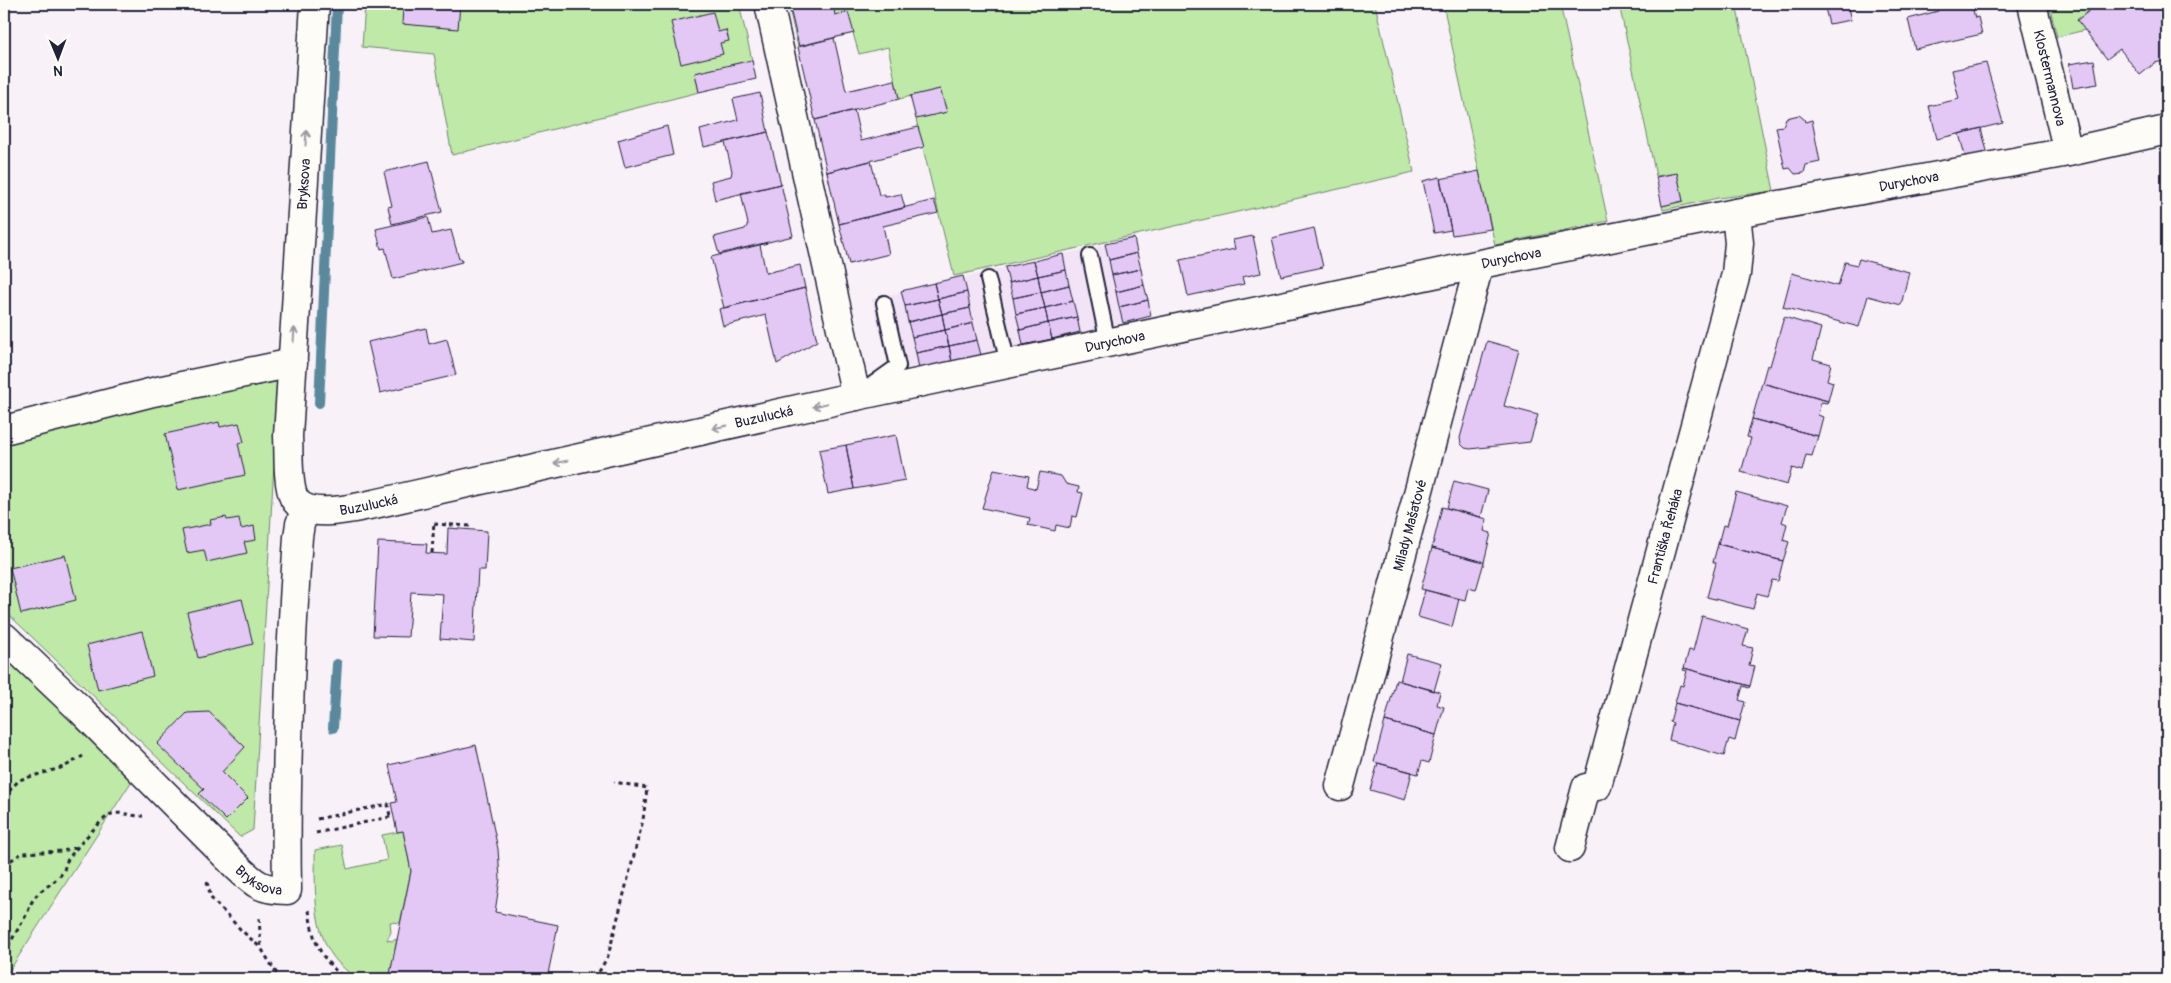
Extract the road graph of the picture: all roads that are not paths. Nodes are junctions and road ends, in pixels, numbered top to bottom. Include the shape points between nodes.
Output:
1 (315, 4) edge
2 (769, 4) edge
3 (2032, 4) edge
4 (2167, 130) edge
5 (2068, 152) junction
6 (1736, 213) junction
7 (1090, 256) dead end
8 (1479, 265) junction
9 (988, 279) dead end
10 (884, 303) dead end
11 (1108, 343) junction
12 (293, 363) junction
13 (1008, 364) junction
14 (856, 396) junction
15 (4, 430) edge
16 (299, 498) junction
17 (4, 637) edge
18 (1340, 786) dead end
19 (1570, 848) dead end

12 -> 1 street, Bryksova
2 - 14 street
3 - 5 street, Klostermannova
4 - 5 street, Durychova
5 - 6 street, Durychova
6 - 8 street, Durychova
6 - 19 street, Františka Řeháka via 1739,244 1736,274 1597,786 1586,788
7 - 11 lane
8 - 11 street, Durychova
8 - 18 street, Milady Mašatové
9 - 13 lane
10 - 14 lane via 898,366
11 - 13 street, Durychova
12 - 15 street via 153,392
12 - 16 street, Bryksova via 288,436
13 - 14 street, Durychova
14 -> 16 street, Buzulucká via 374,504 329,511
16 - 17 street, Bryksova via 285,795 287,890 258,886

